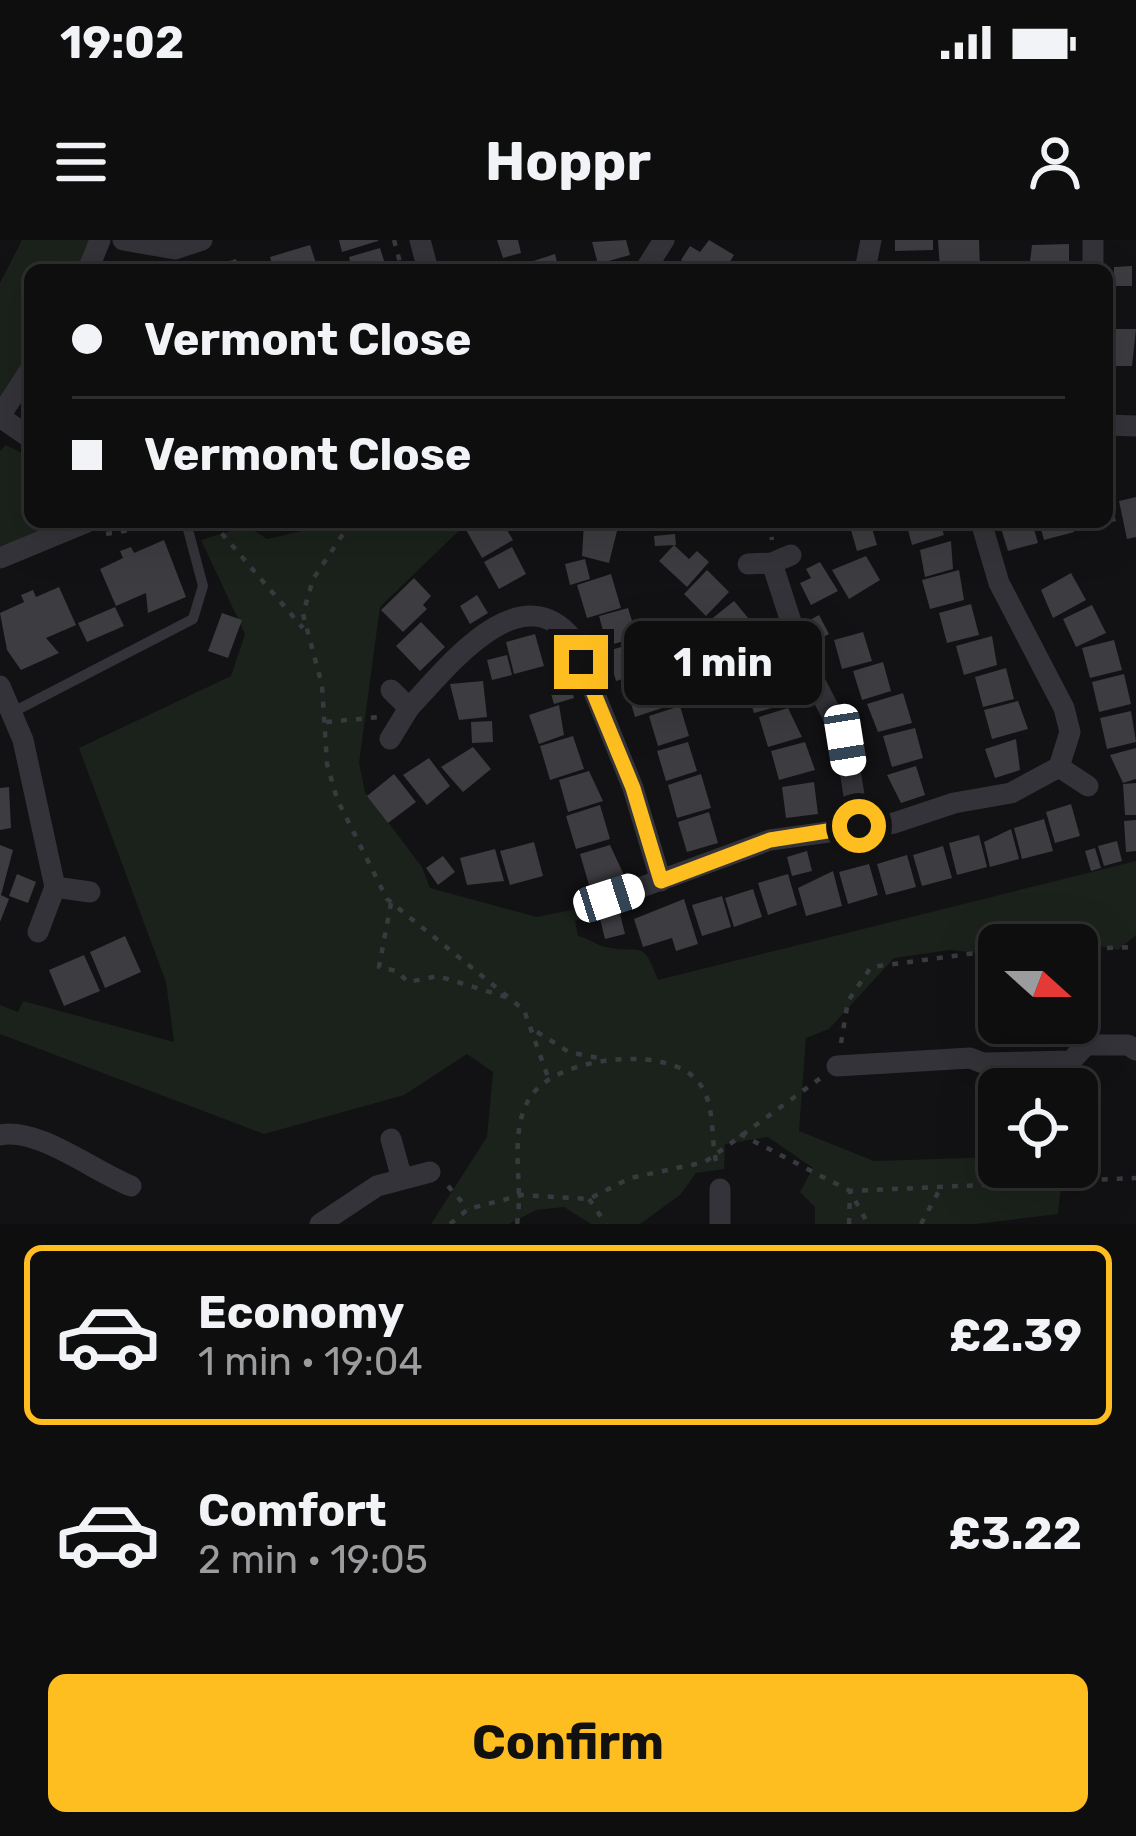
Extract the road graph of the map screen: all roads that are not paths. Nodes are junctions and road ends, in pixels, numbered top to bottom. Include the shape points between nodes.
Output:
1 (123, 240) edge
2 (202, 240) edge
3 (178, 259) edge
4 (24, 379) edge
5 (0, 417) edge
6 (72, 528) edge
7 (188, 528) edge
8 (983, 528) edge
9 (0, 558) edge
10 (748, 564) dead end
11 (0, 686) edge
12 (391, 690) dead end
13 (15, 711) junction
14 (406, 711) junction
15 (390, 739) dead end
16 (1060, 767) junction
17 (1088, 786) dead end
18 (859, 826) junction
19 (661, 881) junction
20 (55, 886) junction
21 (90, 892) dead end
22 (609, 898) dead end
23 (38, 932) dead end
24 (1136, 1050) edge
25 (837, 1066) road end
26 (0, 1135) edge
27 (391, 1139) dead end
28 (430, 1172) road end
29 (402, 1179) junction
30 (131, 1186) dead end
31 (720, 1189) road end
32 (320, 1224) edge
33 (720, 1224) edge

1 - 3 street
2 - 3 street
4 - 5 street
6 - 9 street
7 - 13 lane via 202,586 193,619
8 - 16 street via 999,583 1064,708 1070,732
10 - 18 street via 782,560 803,659 845,740
11 - 13 street
12 - 14 street
13 - 20 street
14 - 15 street
14 - 19 street via 496,627 526,614 553,620 572,638
16 - 17 street
16 - 18 street via 1011,793
18 - 19 street via 770,840
19 - 22 street
20 - 21 street
20 - 23 street
24 - 25 street via 1086,1045 1071,1061
26 - 30 street via 40,1139
27 - 29 street
28 - 29 street
29 - 32 street via 347,1202
31 - 33 street

